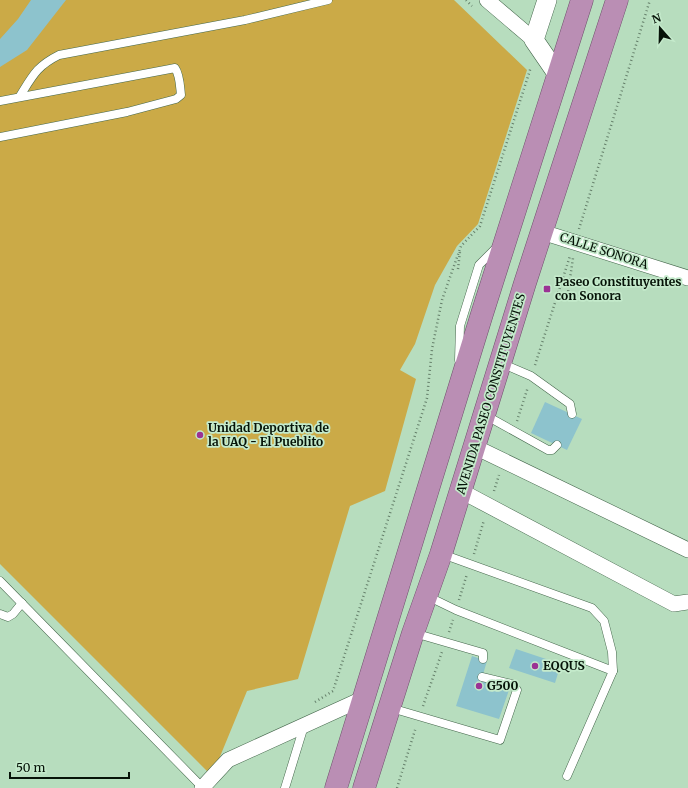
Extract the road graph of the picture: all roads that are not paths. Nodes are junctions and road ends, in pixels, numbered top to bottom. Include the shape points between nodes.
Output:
1 (328, 0) edge
2 (547, 0) edge
3 (582, 0) edge
4 (617, 0) edge
5 (482, 5) edge
6 (534, 40) junction
7 (558, 75) junction
8 (20, 96) junction
9 (0, 101) edge
10 (0, 137) edge
11 (542, 232) junction
12 (688, 278) edge
13 (500, 363) junction
14 (572, 414) dead end
15 (485, 415) junction
16 (557, 445) dead end
17 (475, 447) junction
18 (461, 491) junction
19 (688, 550) edge
20 (441, 554) junction
21 (0, 581) edge
22 (426, 596) junction
23 (688, 602) edge
24 (22, 603) junction
25 (0, 614) edge
26 (412, 633) junction
27 (483, 659) dead end
28 (613, 671) junction
29 (482, 677) dead end
30 (362, 700) junction
31 (388, 707) junction
32 (304, 726) junction
33 (567, 776) dead end
34 (202, 788) edge
35 (285, 788) edge
36 (336, 788) edge
37 (364, 788) edge

1 - 8 lane via 246,20 59,55 43,63
2 - 6 street
3 - 7 highway
4 - 11 highway, AVENIDA PASEO CONSTITUYENTES
5 - 6 street
6 - 7 street
7 - 30 highway
8 - 9 lane
8 - 10 lane via 175,68 181,95 176,100 127,112
11 - 12 street, CALLE SONORA
11 - 13 highway, AVENIDA PASEO CONSTITUYENTES
13 - 14 lane via 531,376 570,404
13 - 15 highway, AVENIDA PASEO CONSTITUYENTES
15 - 16 lane via 548,450
15 - 17 highway, AVENIDA PASEO CONSTITUYENTES
17 - 18 highway, AVENIDA PASEO CONSTITUYENTES
17 - 19 street
18 - 20 highway, AVENIDA PASEO CONSTITUYENTES
18 - 23 street via 674,604
20 - 22 highway, AVENIDA PASEO CONSTITUYENTES
20 - 28 lane via 592,608 604,621 612,652
21 - 24 lane
22 - 26 highway, AVENIDA PASEO CONSTITUYENTES
22 - 28 lane
24 - 25 lane via 8,617
24 - 34 lane
26 - 27 lane via 483,654
26 - 31 highway, AVENIDA PASEO CONSTITUYENTES
28 - 33 lane
29 - 31 lane via 512,684 517,690 500,740
30 - 32 street
30 - 36 highway
31 - 37 highway, AVENIDA PASEO CONSTITUYENTES
32 - 34 street via 228,760
32 - 35 lane

